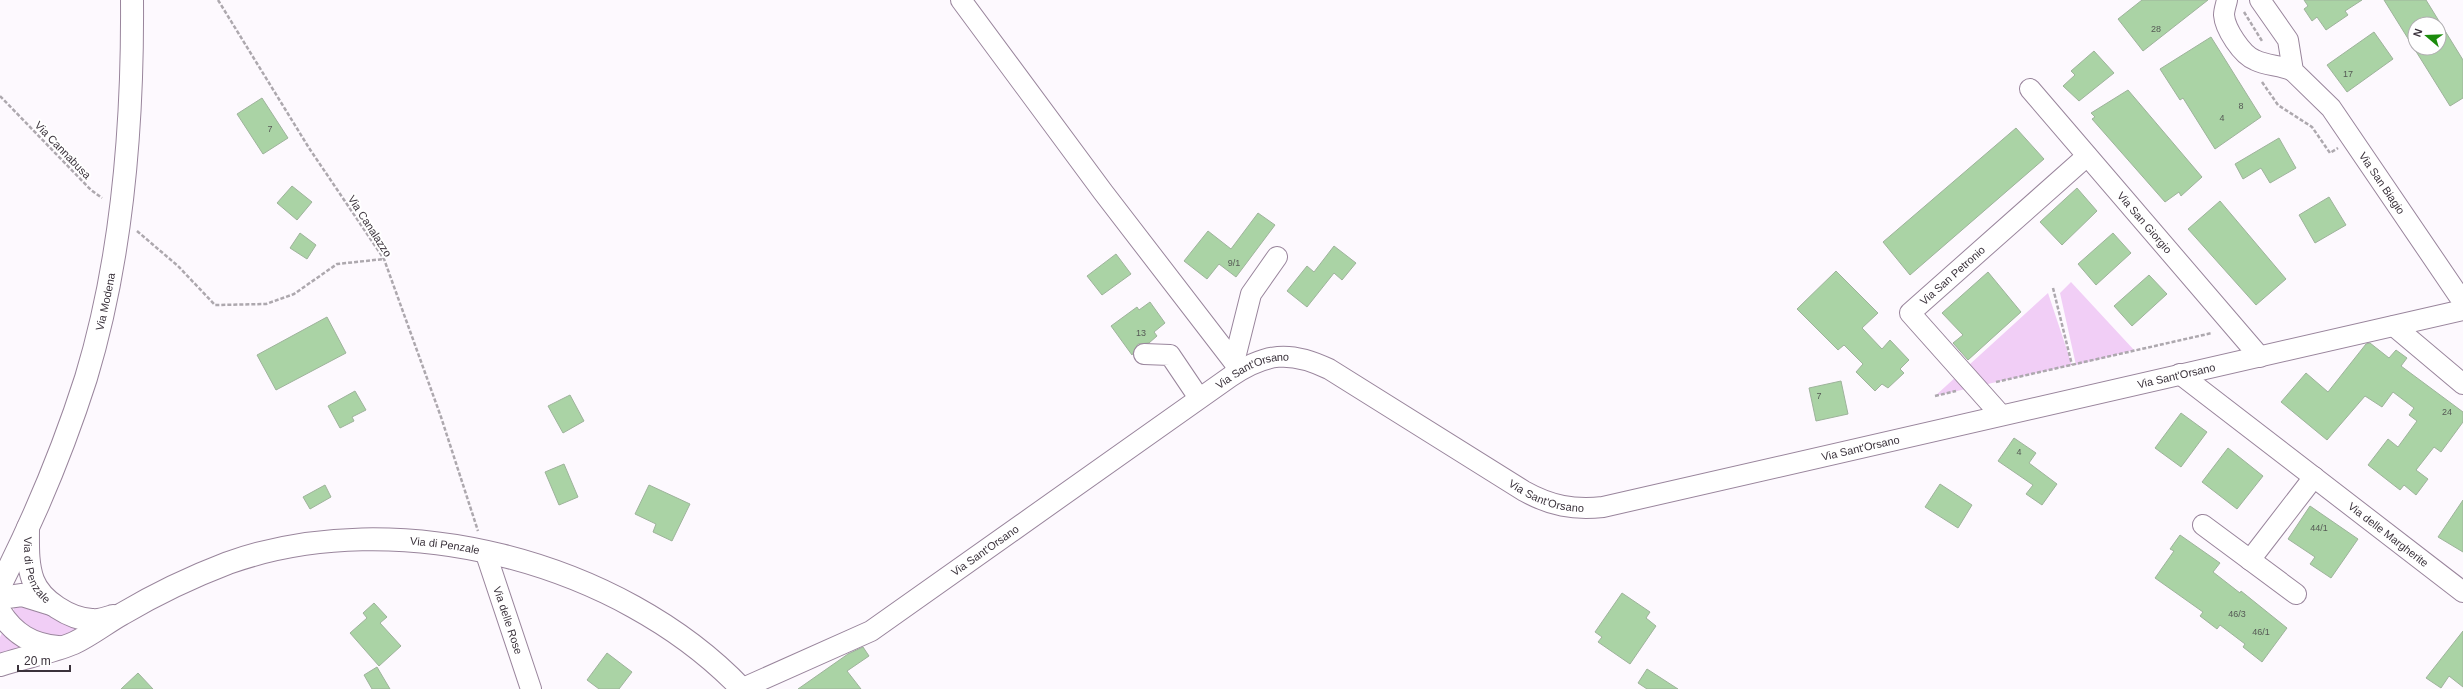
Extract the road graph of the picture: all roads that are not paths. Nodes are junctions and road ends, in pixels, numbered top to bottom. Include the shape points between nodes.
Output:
1 (132, 0) edge
2 (961, 0) edge
3 (2227, 0) edge
4 (2260, 0) edge
5 (2293, 72) junction
6 (2030, 88) dead end
7 (2087, 156) junction
8 (1276, 257) dead end
9 (2463, 302) edge
10 (2463, 310) edge
11 (2394, 326) junction
12 (1144, 354) dead end
13 (2260, 357) junction
14 (1237, 366) junction
15 (2180, 374) junction
16 (2463, 384) edge
17 (1199, 398) junction
18 (1996, 409) junction
19 (2314, 477) junction
20 (2204, 526) dead end
21 (28, 528) junction
22 (485, 551) junction
23 (2250, 560) junction
24 (0, 586) edge
25 (2463, 592) edge
26 (2296, 594) dead end
27 (0, 598) edge
28 (56, 606) junction
29 (0, 612) edge
30 (123, 613) junction
31 (59, 648) junction
32 (0, 665) edge
33 (531, 689) edge
34 (742, 689) edge

1 - 21 street, Via Modena via 130,106 120,212 106,296 86,376 66,437
2 - 14 street via 1103,192
3 - 5 street, Via San Biagio via 2225,21 2246,54 2255,60
4 - 5 street via 2288,40
5 - 9 street, Via San Biagio via 2330,108
6 - 7 street, Via San Giorgio
7 - 13 street, Via San Giorgio
7 - 18 street, Via San Petronio via 1910,313
8 - 14 street via 1251,294
10 - 11 street, Via Sant'Orsano
11 - 13 street, Via Sant'Orsano
11 - 16 street
12 - 17 street via 1170,355
13 - 15 street, Via Sant'Orsano
14 - 17 street, Via Sant'Orsano
14 - 18 street, Via Sant'Orsano via 1281,356 1296,357 1323,366 1524,492 1551,504 1574,508 1603,507
15 - 18 street, Via Sant'Orsano
15 - 19 street, Via delle Margherite
17 - 34 street, Via Sant'Orsano via 870,631
19 - 23 street
19 - 25 street, Via delle Margherite
20 - 23 street
21 - 24 street, Via Modena
21 - 28 street, Via di Penzale via 33,581
22 - 30 street, Via di Penzale via 384,541 327,543 277,550 205,572
22 - 33 street, Via delle Rose
22 - 34 street, Via di Penzale via 531,563 632,605 680,634 711,658
23 - 26 street
27 - 28 street, Via di Penzale via 31,596
28 - 30 street, Via di Penzale via 75,616 93,620
29 - 31 street via 11,627 28,640
30 - 31 street, Via di Penzale via 82,639
31 - 32 street, Via di Penzale

